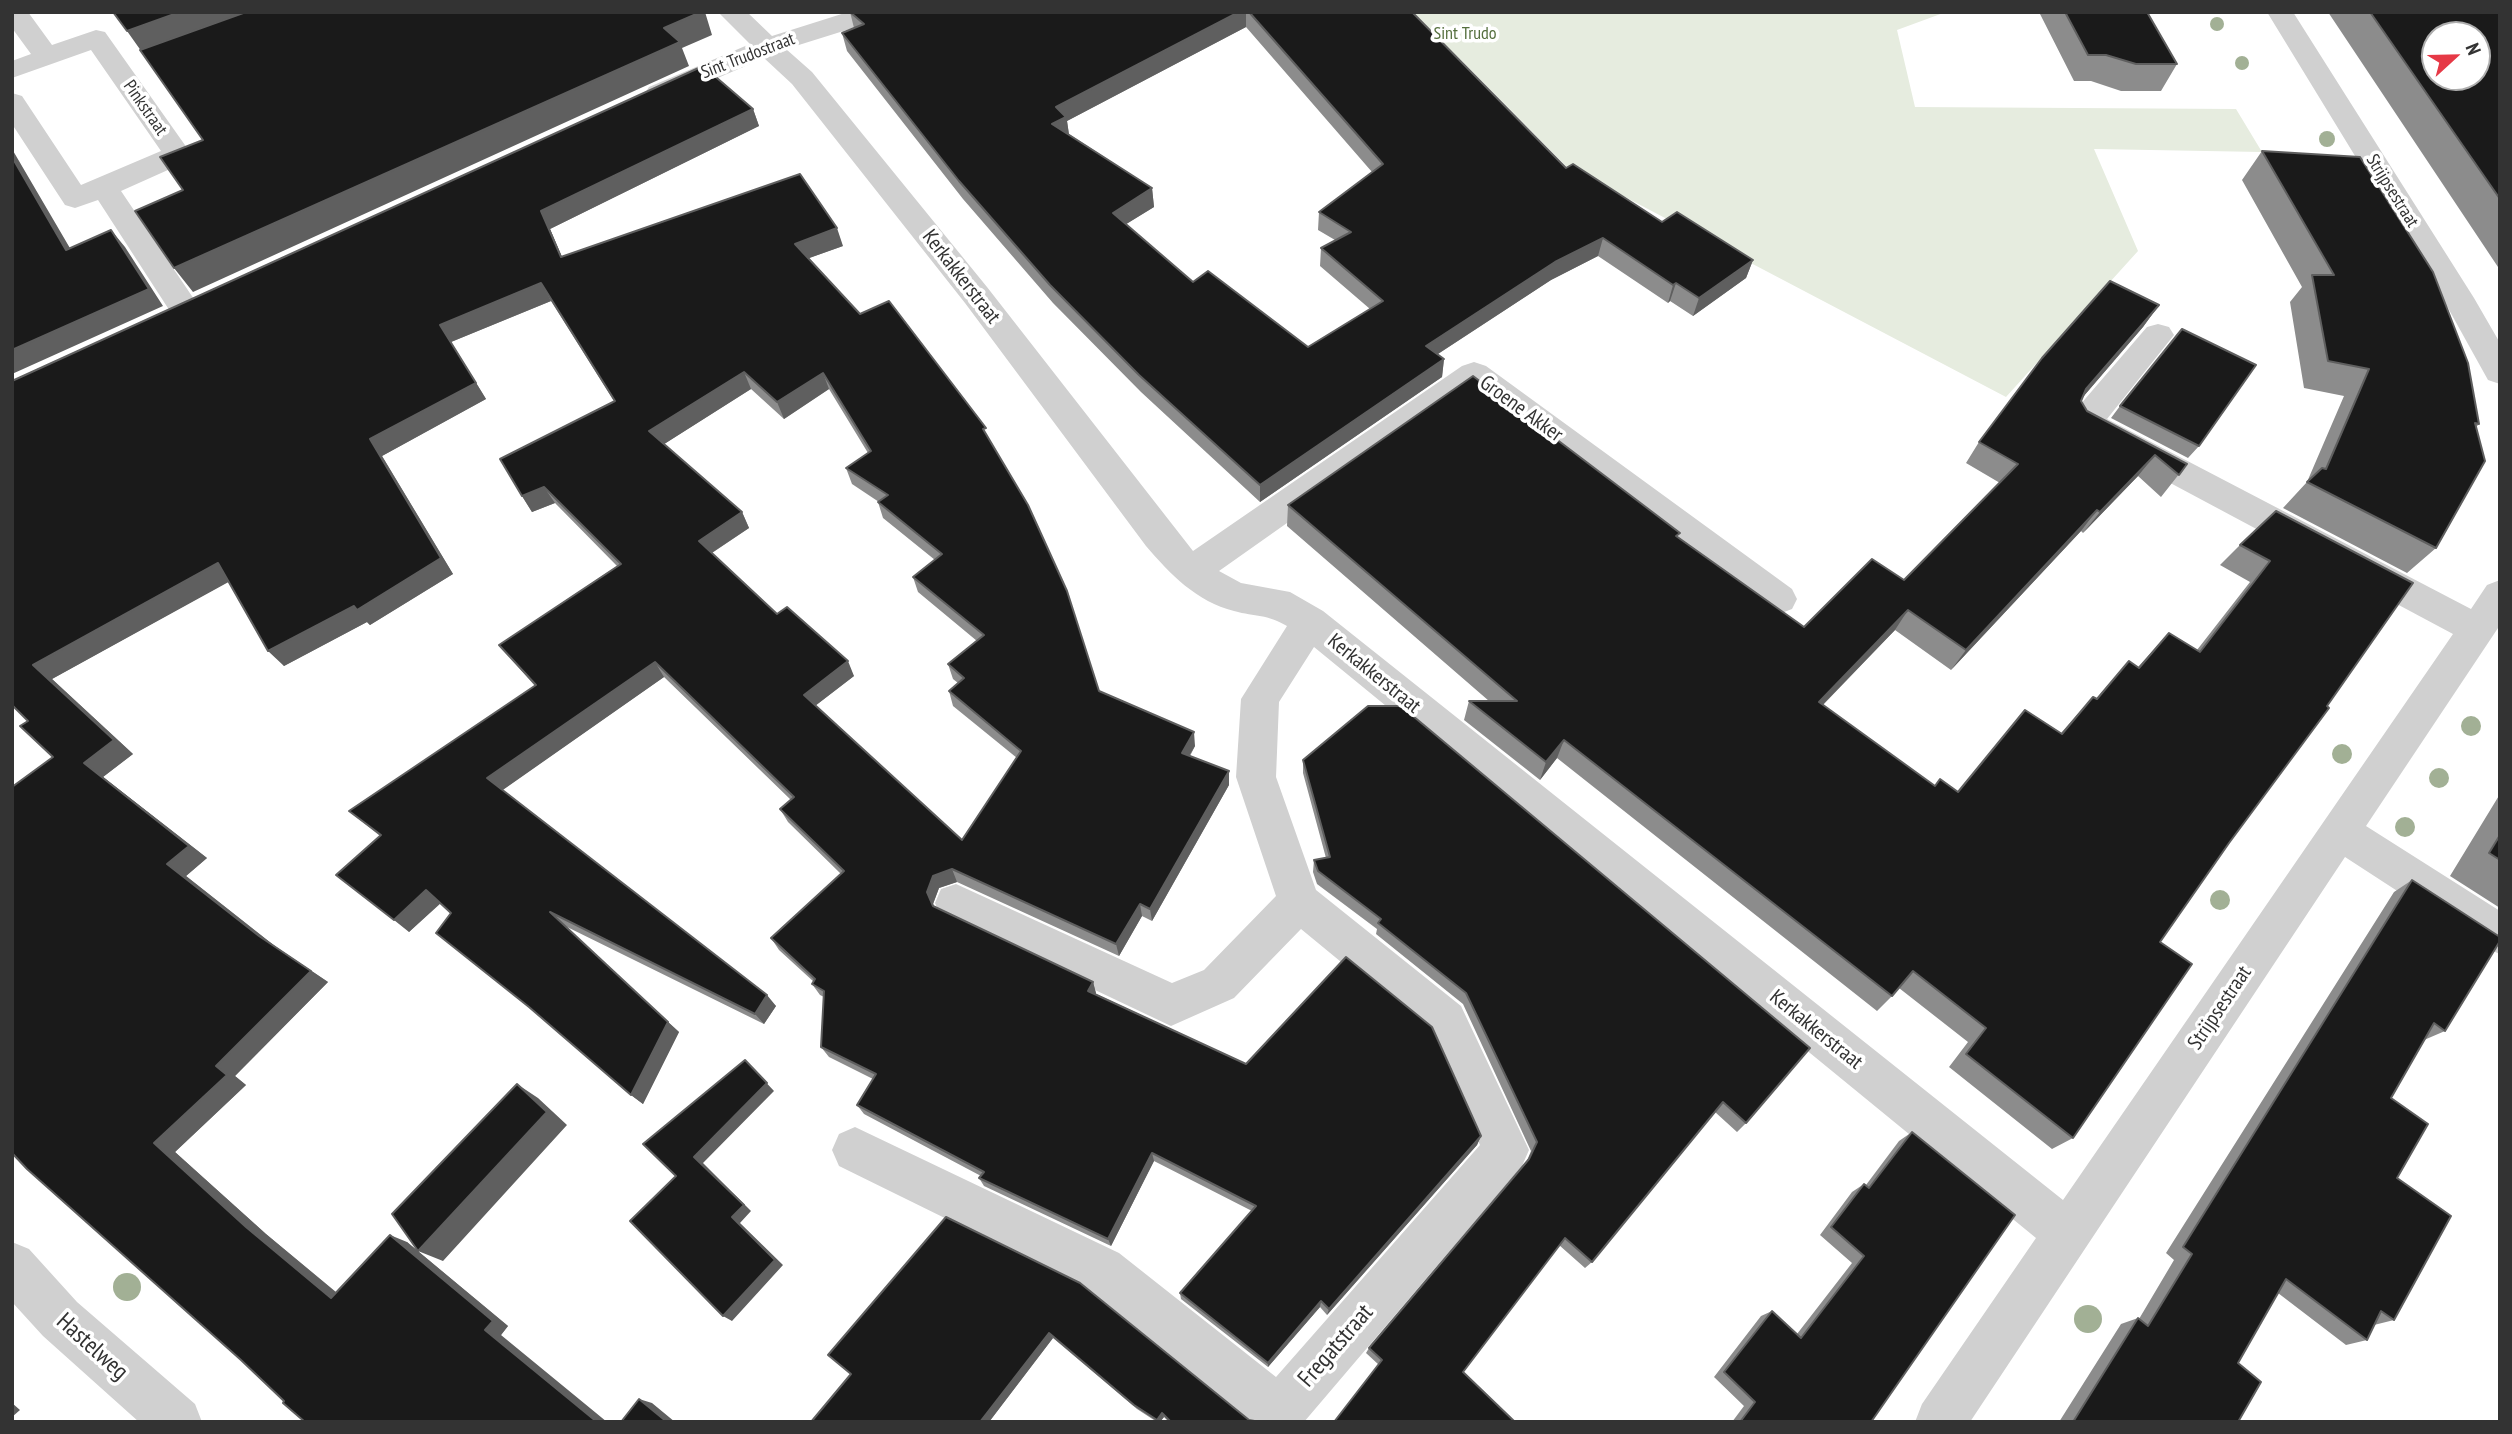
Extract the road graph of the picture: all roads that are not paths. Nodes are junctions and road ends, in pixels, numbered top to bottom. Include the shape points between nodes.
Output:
1 (15, 12) edge
2 (731, 12) edge
3 (876, 12) edge
4 (2280, 12) edge
5 (768, 46) junction
6 (47, 57) junction
7 (12, 70) edge
8 (12, 102) edge
9 (639, 103) edge
10 (25, 148) edge
11 (104, 187) junction
12 (2463, 306) junction
13 (2500, 309) edge
14 (186, 311) edge
15 (2158, 335) dead end
16 (2500, 372) edge
17 (1190, 572) junction
18 (2500, 594) edge
19 (1779, 600) dead end
20 (1310, 622) junction
21 (2478, 630) junction
22 (2340, 832) junction
23 (1299, 902) junction
24 (956, 903) dead end
25 (2500, 934) edge
26 (855, 1150) dead end
27 (2067, 1233) junction
28 (12, 1266) edge
29 (177, 1422) edge
30 (1940, 1422) edge

1 - 6 street
2 - 5 street, Kerkakkerstraat
3 - 5 street, Sint Trudostraat
4 - 12 street, Strijpsestraat
5 - 9 street, Sint Trudostraat
5 - 17 street, Kerkakkerstraat via 802,78
6 - 7 street, Pinkstraat
6 - 11 street, Pinkstraat via 96,38 135,70 178,155
8 - 10 street, Pinkstraat
10 - 11 street, Pinkstraat via 75,198
11 - 14 street
12 - 13 street
12 - 16 street, Strijpsestraat
15 - 21 street via 2085,422
17 - 19 street, Groene Akker via 1474,374
17 - 20 street, Kerkakkerstraat via 1235,597 1277,602
18 - 21 street, Strijpsestraat
20 - 23 street via 1259,699 1256,777
20 - 27 street, Kerkakkerstraat
21 - 22 street, Strijpsestraat
22 - 25 street
22 - 27 street, Strijpsestraat
23 - 24 street via 1219,984 1171,1004
23 - 26 street, Fregatstraat via 1446,1021 1506,1150 1279,1412 1102,1270
27 - 30 street, Strijpsestraat
28 - 29 street, Hastelweg via 60,1320

